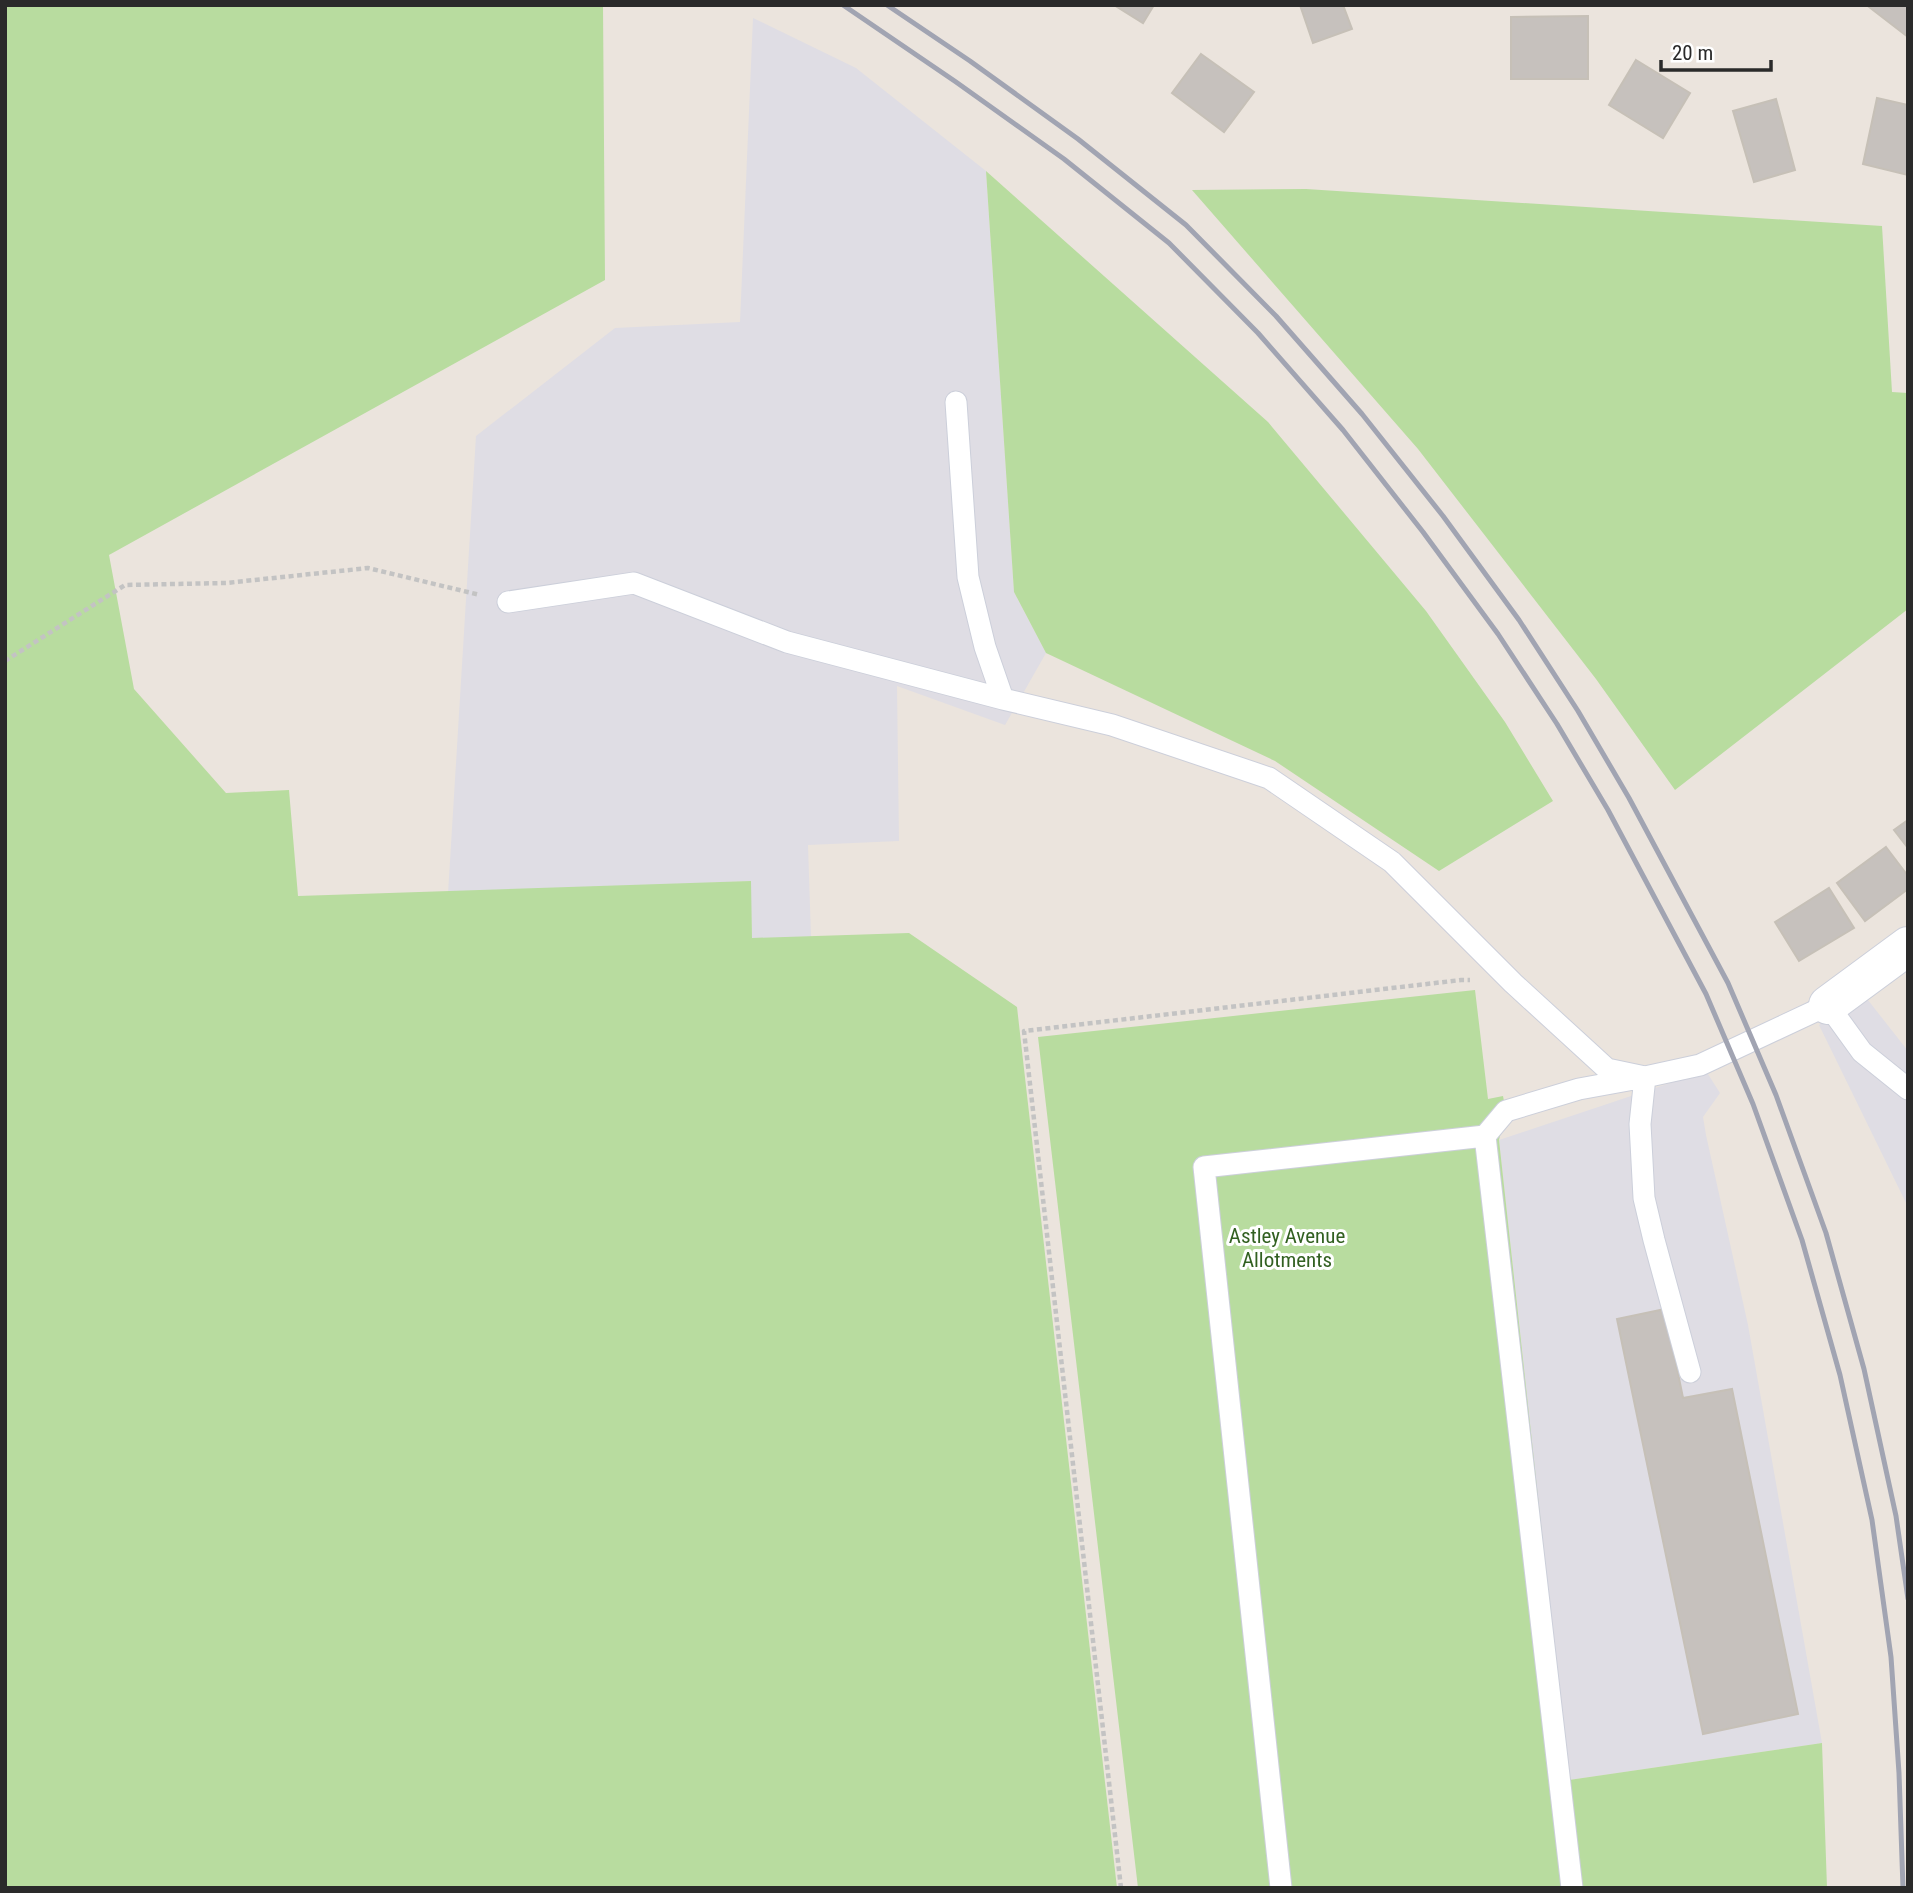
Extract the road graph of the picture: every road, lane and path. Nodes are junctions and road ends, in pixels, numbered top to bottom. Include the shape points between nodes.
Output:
1 (957, 402) dead end
2 (508, 602) joint
3 (5, 661) edge
4 (1003, 699) junction
5 (1908, 946) edge
6 (1513, 983) junction
7 (1828, 1004) junction
8 (1645, 1077) junction
9 (1908, 1089) edge
10 (1485, 1136) junction
11 (1690, 1372) dead end
12 (1121, 1888) edge
13 (1281, 1888) edge
14 (1572, 1888) edge

1 - 4 lane via 968,577
2 - 3 path via 368,568 226,583 125,585
2 - 4 lane via 634,583 787,642
4 - 6 lane via 1112,725 1269,778 1392,862
5 - 7 street
6 - 8 lane via 1607,1069
6 - 12 path via 1461,980 1024,1031
7 - 8 lane via 1700,1065
7 - 9 lane via 1863,1052
8 - 10 lane via 1579,1089 1506,1111
8 - 11 lane via 1640,1124 1644,1198
10 - 13 lane via 1204,1167
10 - 14 lane

